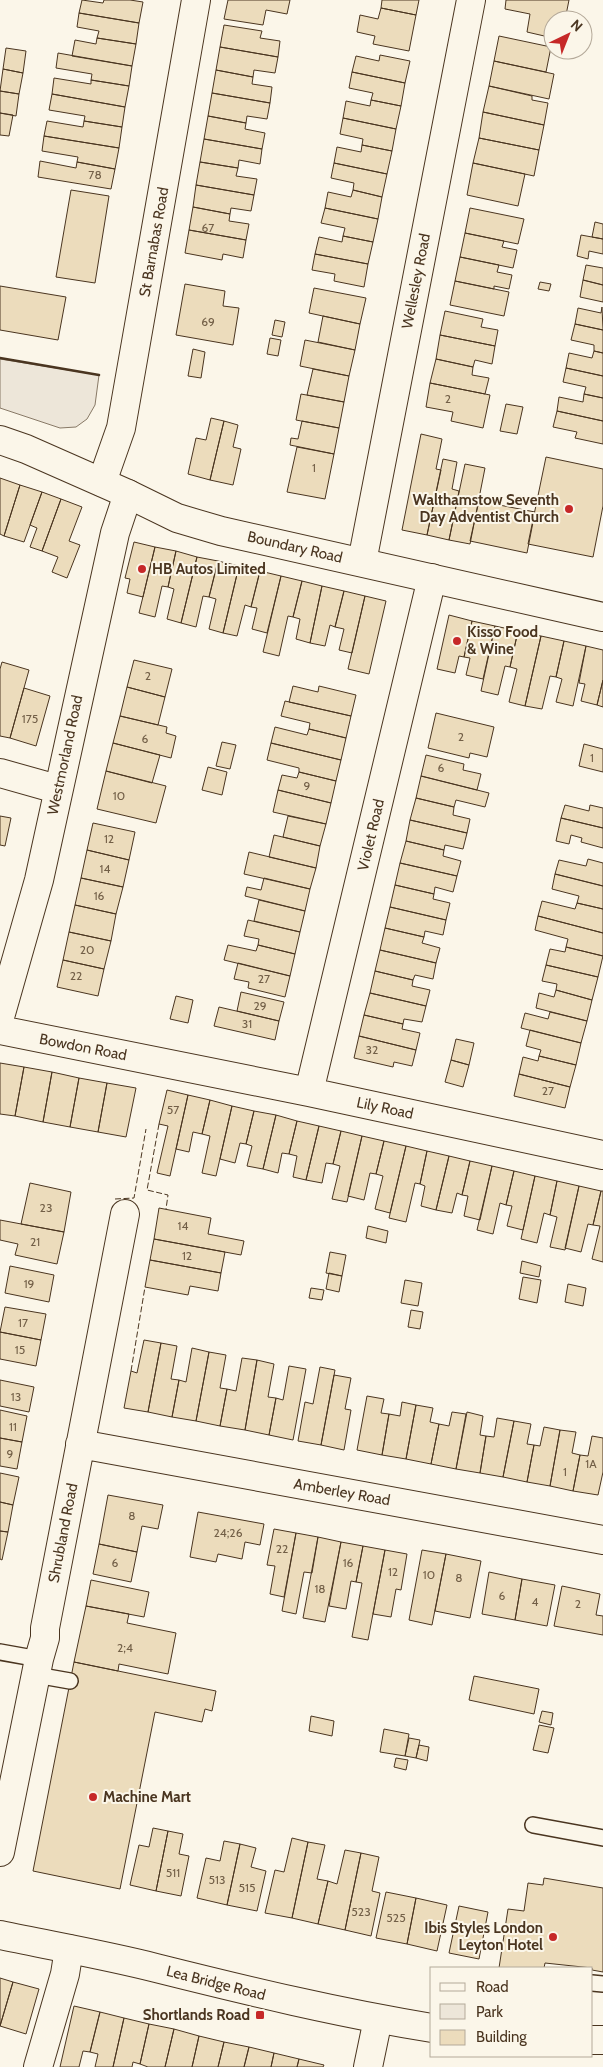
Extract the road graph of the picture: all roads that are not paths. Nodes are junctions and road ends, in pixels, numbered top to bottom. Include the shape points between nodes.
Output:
1 (196, 0) edge
2 (471, 0) edge
3 (0, 440) edge
4 (102, 482) junction
5 (128, 494) junction
6 (362, 562) junction
7 (432, 578) junction
8 (603, 617) edge
9 (0, 773) edge
10 (57, 789) junction
11 (0, 1017) edge
12 (0, 1030) edge
13 (166, 1063) joint
14 (309, 1092) junction
15 (601, 1148) edge
16 (125, 1214) dead end
17 (80, 1444) junction
18 (603, 1540) edge
19 (0, 1652) edge
20 (37, 1667) junction
21 (70, 1680) dead end
22 (533, 1825) dead end
23 (603, 1838) edge
24 (0, 1852) edge
25 (0, 1935) edge
26 (69, 1949) junction
27 (378, 2019) junction
28 (430, 2028) edge
29 (38, 2067) edge
30 (368, 2067) edge

1 - 4 street, St Barnabas Road via 121,428
2 - 6 street, Wellesley Road
3 - 4 street, Boundary Road
4 - 5 street, Boundary Road
5 - 6 street, Boundary Road via 177,518
5 - 10 street, Westmorland Road via 115,533
6 - 7 street, Boundary Road
7 - 8 street, Boundary Road
7 - 14 street, Violet Road
9 - 10 street
10 - 11 street, Westmorland Road via 39,880
12 - 13 street, Bowdon Road
13 - 14 street, Lily Road
14 - 15 street, Lily Road
16 - 17 street, Shrubland Road
17 - 18 street, Amberley Road
17 - 20 street, Shrubland Road via 44,1644
19 - 20 lane
20 - 21 lane
20 - 24 street, Shrubland Road
22 - 23 lane
25 - 26 street, Lea Bridge Road
26 - 27 street, Lea Bridge Road
26 - 29 street via 66,1974
27 - 28 street, Lea Bridge Road
27 - 30 street

